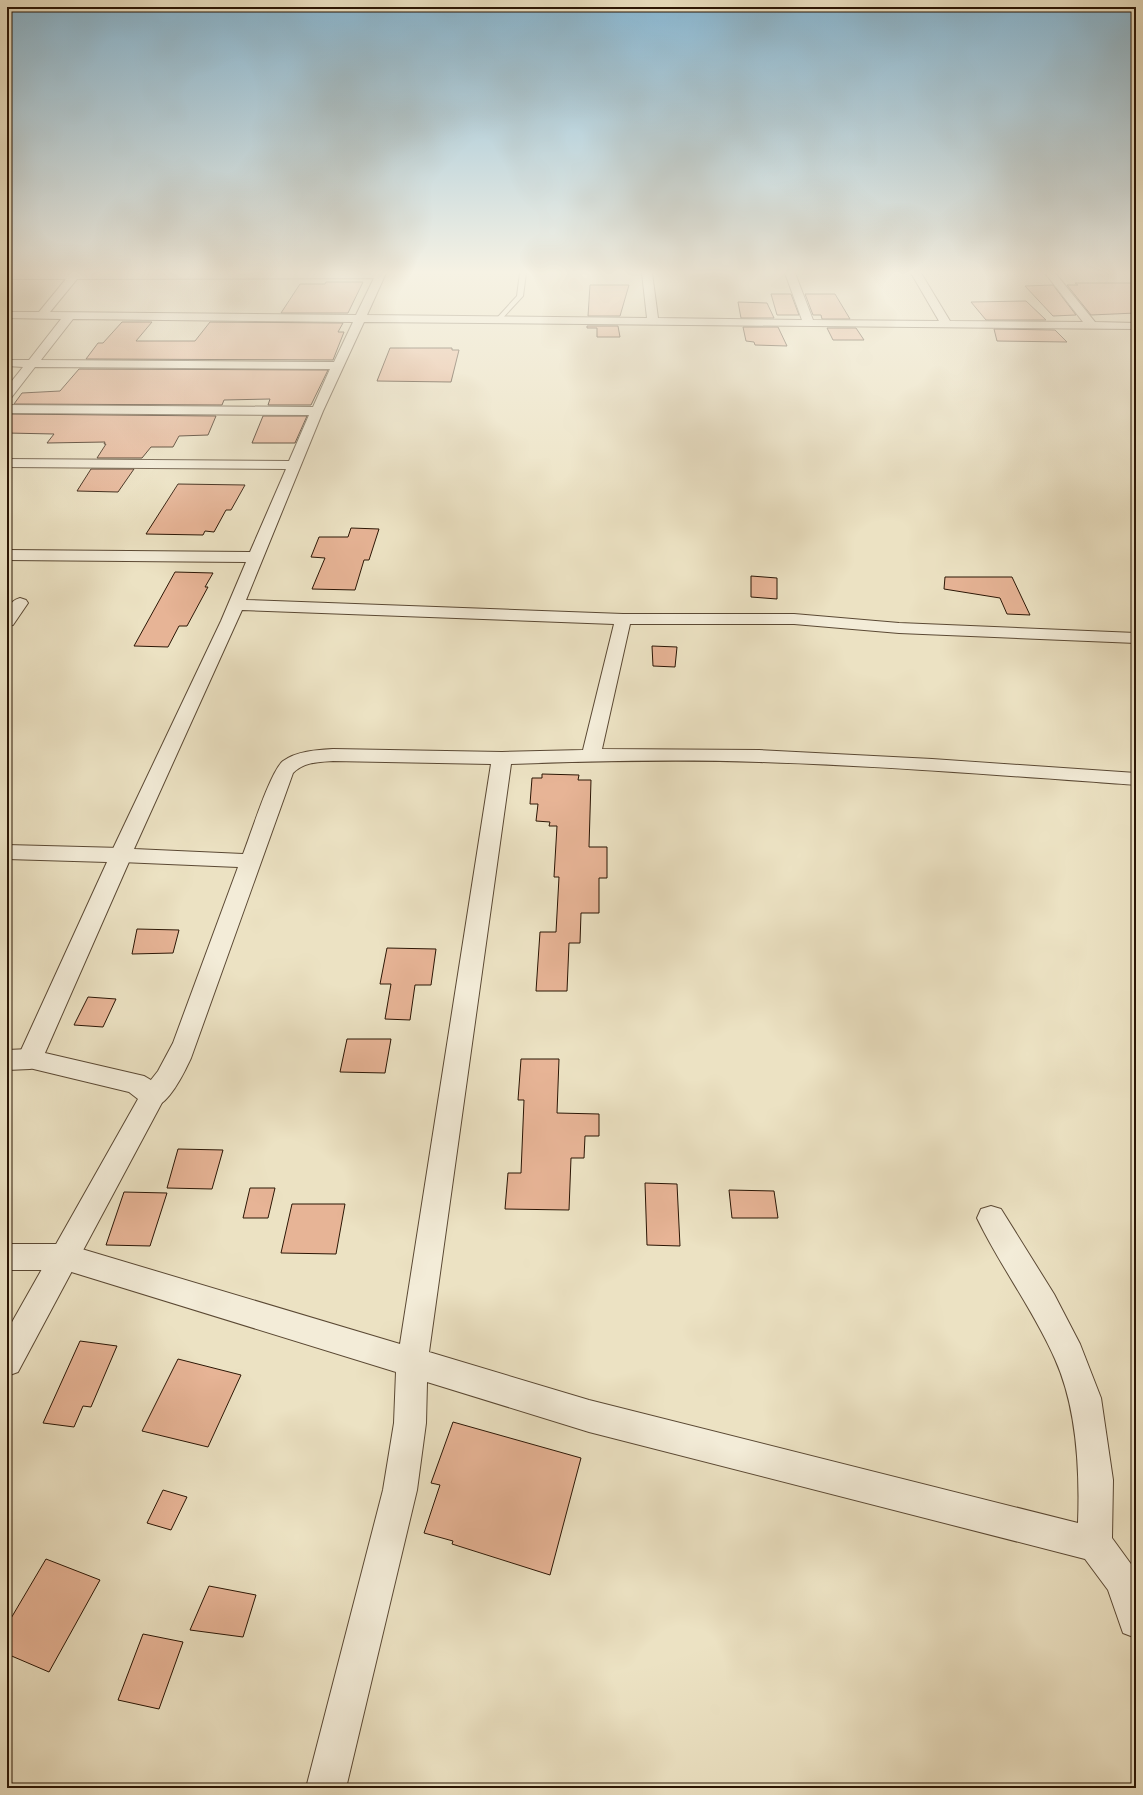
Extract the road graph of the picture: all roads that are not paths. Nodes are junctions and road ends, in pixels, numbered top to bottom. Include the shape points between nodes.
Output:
1 (37, 357) edge
2 (343, 357) edge
3 (7, 363) edge
4 (32, 363) junction
5 (338, 366) junction
6 (7, 395) edge
7 (7, 409) edge
8 (317, 411) junction
9 (7, 463) edge
10 (294, 465) junction
11 (7, 555) edge
12 (255, 557) junction
13 (20, 603) dead end
14 (235, 605) junction
15 (623, 619) junction
16 (7, 622) edge
17 (1136, 638) edge
18 (591, 755) junction
19 (502, 758) junction
20 (1136, 779) edge
21 (7, 852) edge
22 (121, 855) junction
23 (252, 861) junction
24 (19, 1060) edge
25 (152, 1097) junction
26 (991, 1218) dead end
27 (7, 1257) edge
28 (66, 1257) junction
29 (7, 1361) edge
30 (412, 1363) junction
31 (1095, 1544) junction
32 (1136, 1620) edge
33 (326, 1788) edge

1 - 4 street
2 - 5 street
3 - 4 street
4 - 5 street
4 - 6 street
5 - 8 street
7 - 8 street
8 - 10 street
9 - 10 street
10 - 12 street
11 - 12 street
12 - 14 street
13 - 16 street
14 - 15 street
14 - 22 street
15 - 17 street via 794,619 899,628
15 - 18 street
18 - 19 street
18 - 20 street via 673,753 759,756
19 - 23 street via 333,755 300,758 284,771
19 - 30 street
21 - 22 street
22 - 23 street
22 - 24 street
23 - 25 street via 185,1043 171,1074
24 - 25 street via 135,1083
25 - 28 street
26 - 31 street via 1043,1304 1068,1354 1085,1398 1096,1480
27 - 28 street
28 - 29 street
28 - 30 street
30 - 31 street via 589,1416
30 - 33 street via 410,1423 400,1490
31 - 32 street via 1122,1580

